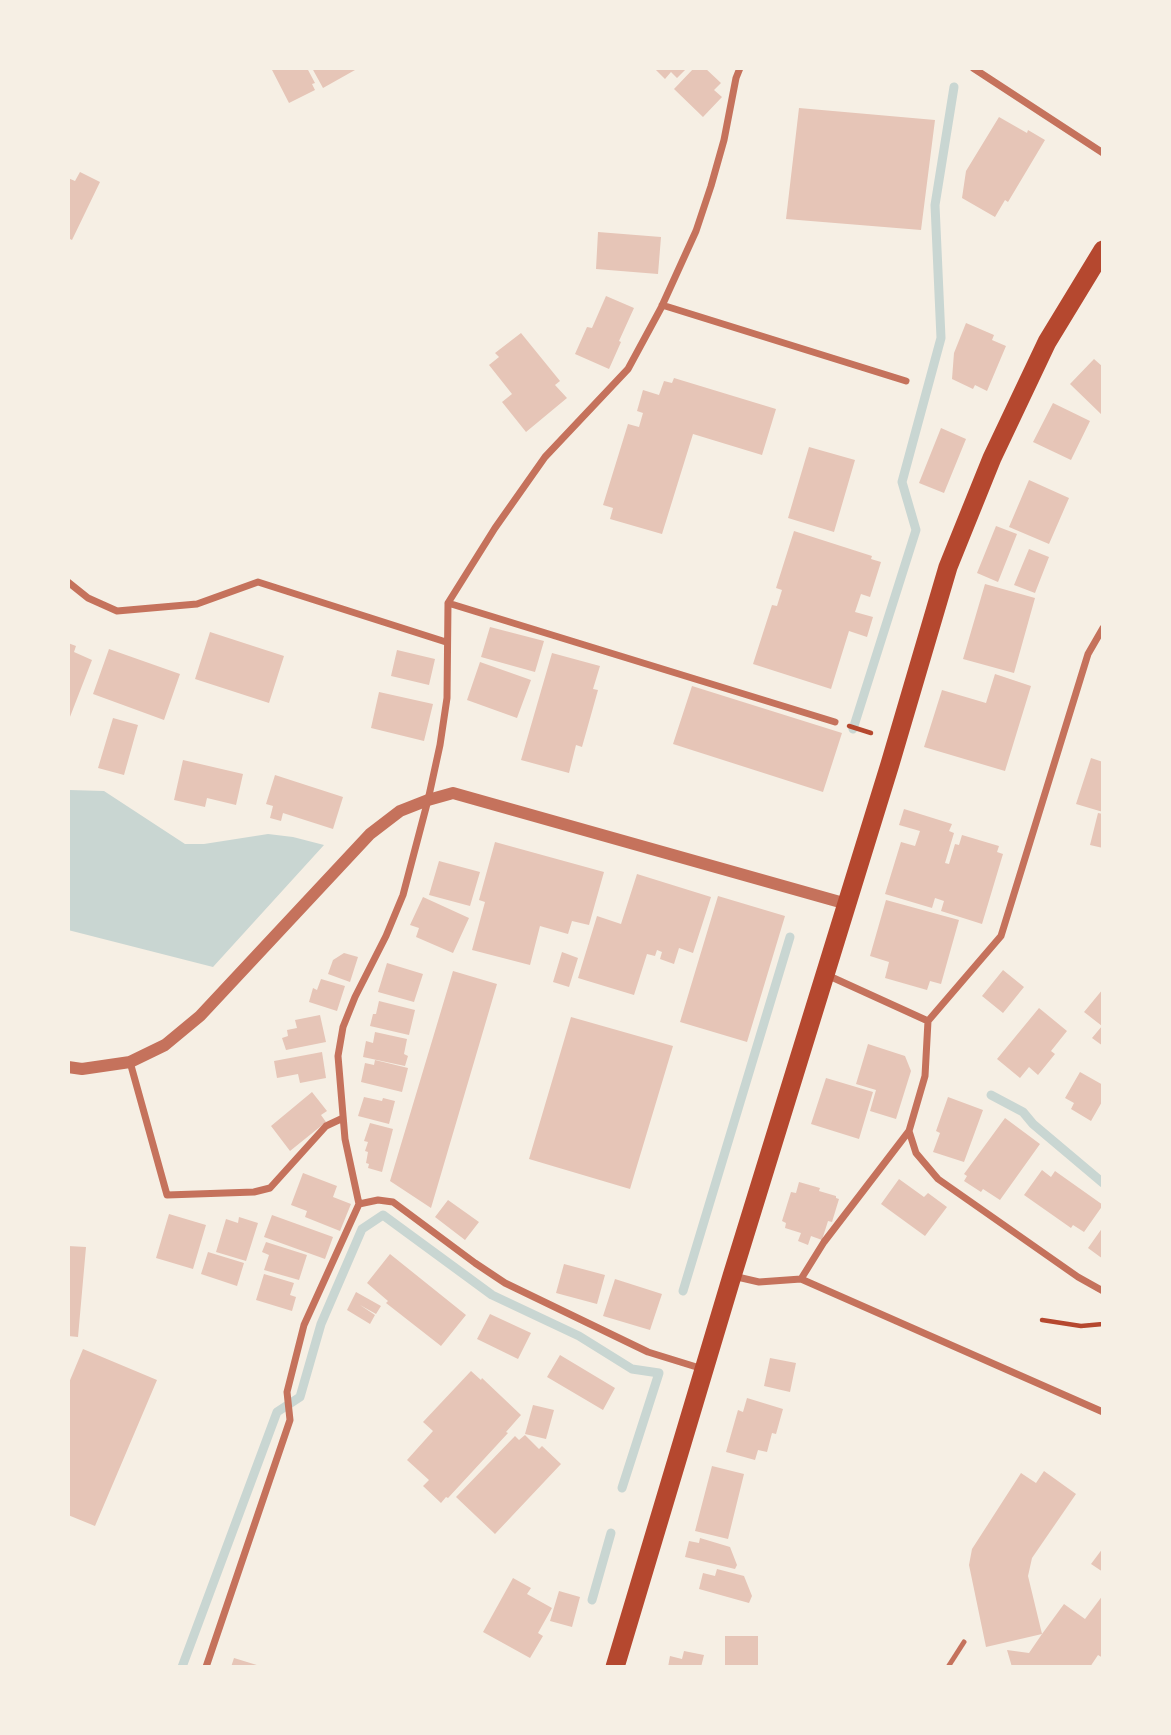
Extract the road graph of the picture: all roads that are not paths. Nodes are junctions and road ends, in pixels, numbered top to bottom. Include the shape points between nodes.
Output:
1 (740, 68) edge
2 (973, 68) edge
3 (1103, 153) edge
4 (1103, 250) edge
5 (662, 305) junction
6 (906, 381) dead end
7 (68, 582) edge
8 (448, 603) junction
9 (1103, 628) edge
10 (446, 642) junction
11 (835, 722) dead end
12 (428, 800) junction
13 (847, 904) junction
14 (825, 974) junction
15 (929, 1021) junction
16 (130, 1062) junction
17 (68, 1067) edge
18 (343, 1118) junction
19 (909, 1131) junction
20 (359, 1204) junction
21 (732, 1276) junction
22 (802, 1279) junction
23 (1103, 1291) edge
24 (704, 1369) junction
25 (1103, 1412) edge
26 (964, 1642) dead end
27 (206, 1667) edge
28 (615, 1667) edge
29 (948, 1667) edge

1 - 5 street via 711,186
2 - 3 street
4 - 13 highway via 1047,342 992,458 948,567
5 - 6 street
5 - 8 street via 628,369 545,457
7 - 10 street via 88,598 117,611 197,604 258,582
8 - 10 street
8 - 11 street
9 - 15 street via 1088,654 1001,936
10 - 12 street via 447,698
12 - 13 street via 453,793
12 - 16 street via 400,811 370,834 200,1017 165,1045
12 - 18 street via 403,895 344,1027 338,1056
13 - 14 highway
14 - 15 street
14 - 21 highway
15 - 19 street via 925,1076
16 - 17 street
16 - 18 street via 167,1195 270,1188 326,1126
18 - 20 street
19 - 22 street via 824,1242
19 - 23 street via 916,1153 938,1179
20 - 24 street via 394,1202 505,1283 648,1352
20 - 27 street via 304,1325 288,1392 290,1420
21 - 22 street via 759,1282
21 - 24 highway
22 - 25 street
24 - 28 highway
26 - 29 lane

